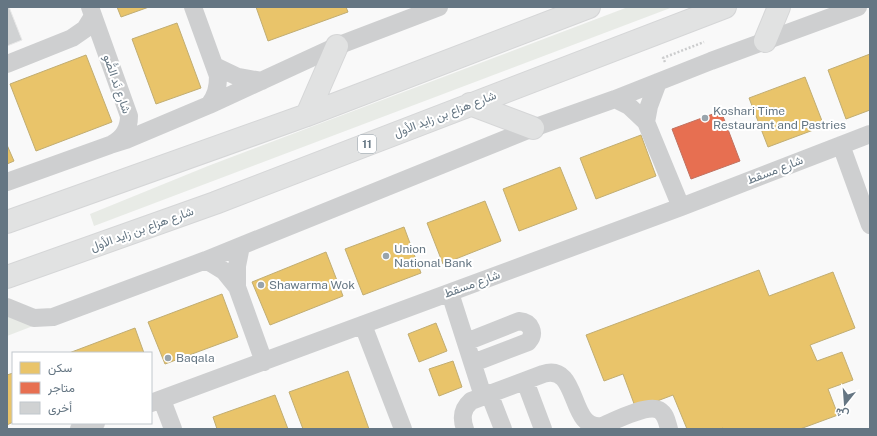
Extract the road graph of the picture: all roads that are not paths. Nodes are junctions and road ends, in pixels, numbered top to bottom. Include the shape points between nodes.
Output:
1 (193, 7) edge
2 (439, 7) edge
3 (589, 7) edge
4 (725, 7) edge
5 (779, 7) edge
6 (858, 7) edge
7 (92, 12) edge
8 (765, 41) junction
9 (337, 46) junction
10 (7, 64) edge
11 (215, 66) junction
12 (262, 81) junction
13 (658, 82) junction
14 (615, 99) junction
15 (470, 104) junction
16 (209, 105) junction
17 (307, 115) junction
18 (646, 122) junction
19 (533, 128) junction
20 (870, 134) edge
21 (110, 145) junction
22 (841, 145) junction
23 (7, 182) edge
24 (681, 207) junction
25 (7, 222) edge
26 (870, 225) edge
27 (241, 246) junction
28 (206, 260) junction
29 (7, 277) edge
30 (237, 287) junction
31 (450, 293) junction
32 (7, 307) edge
33 (363, 325) junction
34 (466, 342) junction
35 (264, 362) junction
36 (473, 363) junction
37 (524, 381) junction
38 (486, 395) junction
39 (156, 402) edge
40 (93, 424) edge
41 (585, 424) edge
42 (623, 424) edge
43 (79, 429) edge
44 (173, 429) edge
45 (403, 429) edge
46 (465, 429) edge
47 (503, 429) edge
48 (543, 429) edge
49 (669, 429) edge

1 - 11 street
2 - 9 street
3 - 17 main road
4 - 15 main road, شارع هزاع بن زايد الأول / 11
5 - 8 main road
6 - 8 street
7 - 10 street, شارع نَد الصُّو via 85,29 72,38
7 - 21 street, شارع نَد الصُّو via 129,116 129,123 122,137
8 - 13 street
9 - 12 street
9 - 17 main road
11 - 12 street via 238,77
11 - 16 street via 218,87
12 - 16 street
13 - 14 street
13 - 18 street
14 - 18 street via 629,106
14 - 19 street
15 - 19 main road
15 - 29 main road, شارع هزاع بن زايد الأول / 11 via 214,203
16 - 21 street
17 - 25 main road
18 - 24 street
19 - 27 street
20 - 22 street, شارع مسقط
21 - 23 street
22 - 24 street, شارع مسقط
22 - 26 street
24 - 31 street, شارع مسقط
27 - 28 street
27 - 30 street via 237,266
28 - 30 street via 224,271
28 - 32 street via 53,317 34,318
30 - 35 street
31 - 33 street, شارع مسقط
31 - 34 street
33 - 35 street, شارع مسقط
33 - 45 street
34 - 36 street
34 - 36 street via 519,321 524,321 532,328 532,338 528,342
35 - 39 street, شارع مسقط
36 - 38 street
37 - 38 street
37 - 41 street via 551,372 560,374 566,380
37 - 48 street
38 - 46 street via 471,401 464,410 462,421
38 - 47 street
39 - 44 street
40 - 43 street
41 - 42 street via 598,427
42 - 49 street via 644,410 654,409 665,417

